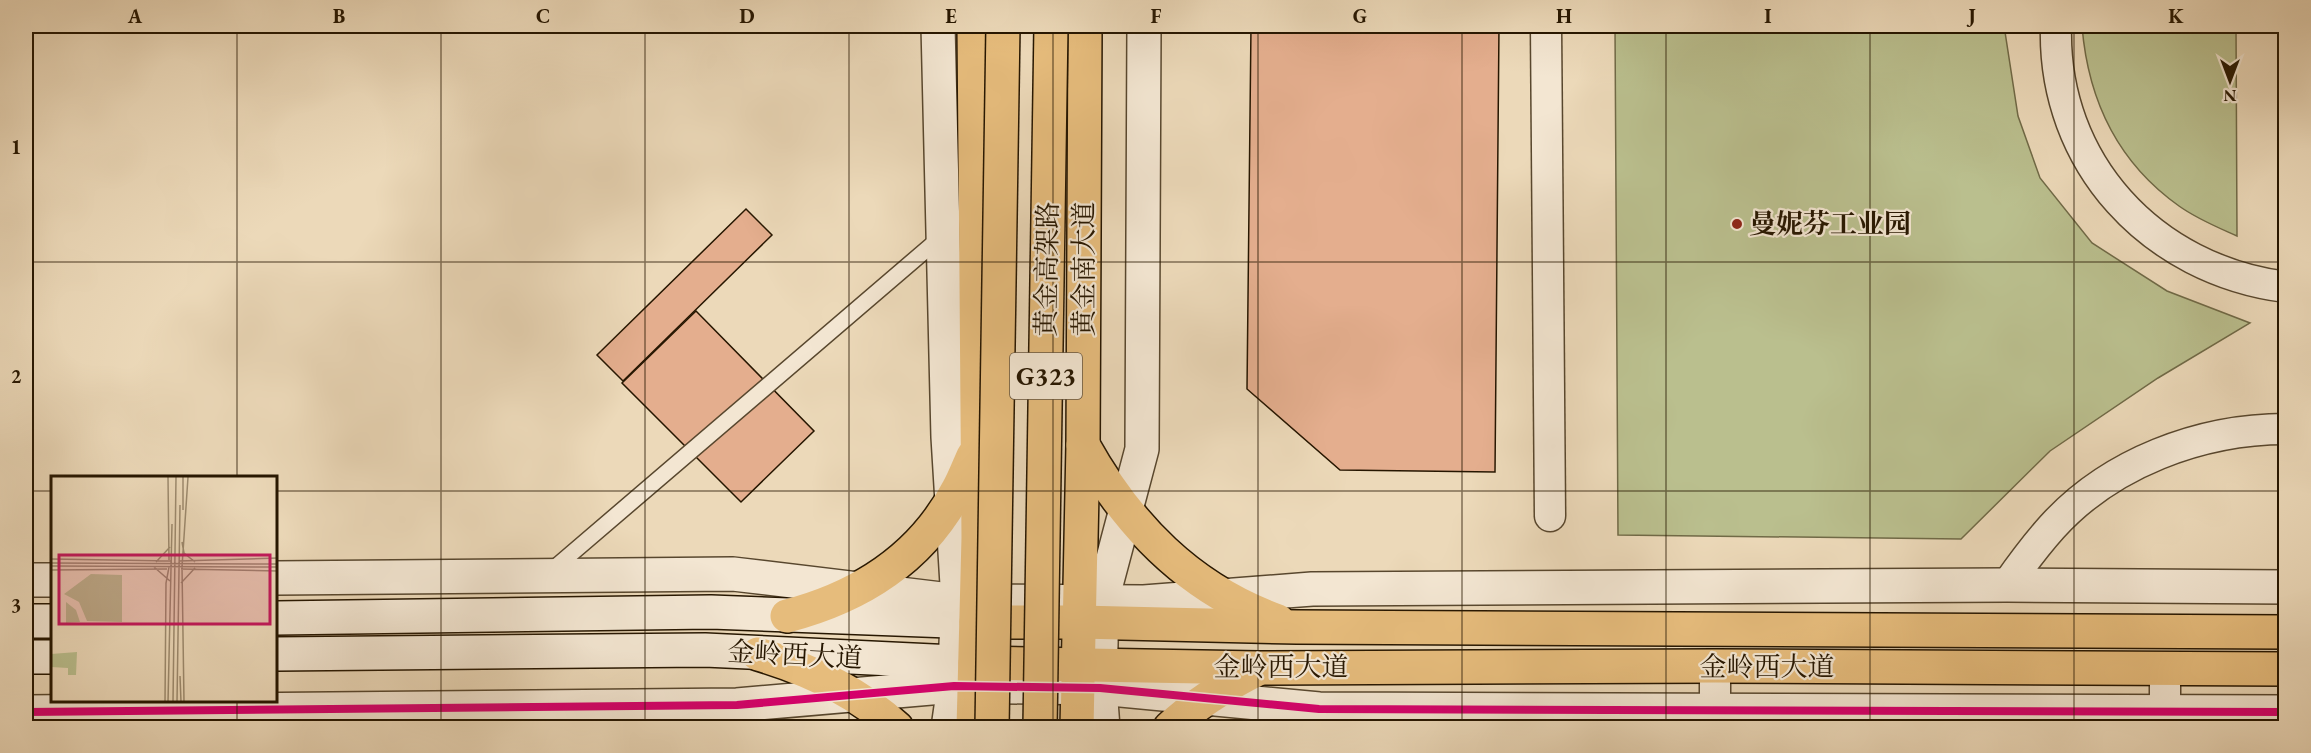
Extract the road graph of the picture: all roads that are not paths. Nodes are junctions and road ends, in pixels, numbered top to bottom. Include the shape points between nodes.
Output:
1 (938, 26) edge
2 (974, 26) edge
3 (1003, 26) edge
4 (1051, 26) edge
5 (1085, 26) edge
6 (1144, 26) edge
7 (1546, 26) edge
8 (2056, 26) edge
9 (975, 208) junction
10 (2286, 287) edge
11 (2286, 429) edge
12 (1083, 445) junction
13 (976, 449) junction
14 (952, 500) junction
15 (1126, 512) junction
16 (1550, 516) dead end
17 (545, 576) junction
18 (278, 578) edge
19 (26, 580) edge
20 (51, 580) edge
21 (2007, 585) junction
22 (2286, 587) edge
23 (859, 589) junction
24 (1224, 595) junction
25 (967, 611) junction
26 (1090, 611) junction
27 (787, 616) junction
28 (278, 618) edge
29 (26, 621) edge
30 (51, 621) edge
31 (1297, 627) junction
32 (2286, 632) edge
33 (278, 654) edge
34 (758, 654) junction
35 (26, 657) edge
36 (51, 657) edge
37 (1715, 666) junction
38 (1259, 668) junction
39 (2164, 668) junction
40 (2286, 669) edge
41 (965, 675) junction
42 (1089, 677) junction
43 (853, 695) junction
44 (1207, 698) junction
45 (26, 712) edge
46 (2286, 712) edge
47 (1714, 719) edge
48 (2165, 719) edge
49 (897, 728) edge
50 (948, 728) edge
51 (973, 728) edge
52 (992, 728) edge
53 (1040, 728) edge
54 (1077, 728) edge
55 (1103, 728) edge
56 (1170, 728) edge

1 - 14 street
2 - 9 main road
3 - 52 main road, 黄金高架路 / G323, bridge
4 - 53 main road, 黄金高架路 / G323, bridge
5 - 12 main road, 黄金南大道
6 - 15 street via 1142,449
7 - 16 street
8 - 10 street via 2058,70 2074,130 2087,158 2127,211 2183,255 2249,281
9 - 13 main road
9 - 17 lane
11 - 21 street via 2213,436 2145,460 2112,478 2053,526
12 - 15 main road
12 - 26 main road, 黄金南大道
13 - 14 main road
13 - 25 main road
14 - 23 main road via 912,551
14 - 25 street
15 - 24 main road via 1174,561
15 - 26 street
17 - 18 street
17 - 23 street via 733,574
19 - 20 street
21 - 22 street
21 - 24 street via 1312,589
23 - 25 street
23 - 27 main road via 815,609
24 - 26 street
24 - 31 main road via 1264,616
25 - 26 street
25 - 27 street, 金岭西大道
25 - 41 main road
26 - 31 main road, 金岭西大道
26 - 42 main road, 黄金南大道
27 - 28 street, 金岭西大道 via 711,612
29 - 30 street
31 - 32 main road, 金岭西大道
33 - 34 street, 金岭西大道 via 705,650
34 - 41 street, 金岭西大道
34 - 43 main road via 795,665
35 - 36 street
37 - 38 main road, 金岭西大道
37 - 39 main road, 金岭西大道
37 - 47 street
38 - 42 main road, 金岭西大道
38 - 44 main road
39 - 40 main road, 金岭西大道
39 - 48 street
41 - 42 main road, 金岭西大道
41 - 43 street
41 - 50 street
41 - 51 main road
42 - 44 street
42 - 54 main road, 黄金南大道
42 - 55 street
43 - 45 street via 737,705
43 - 49 main road
44 - 47 street via 1319,709
44 - 56 main road
46 - 48 street
47 - 48 street

